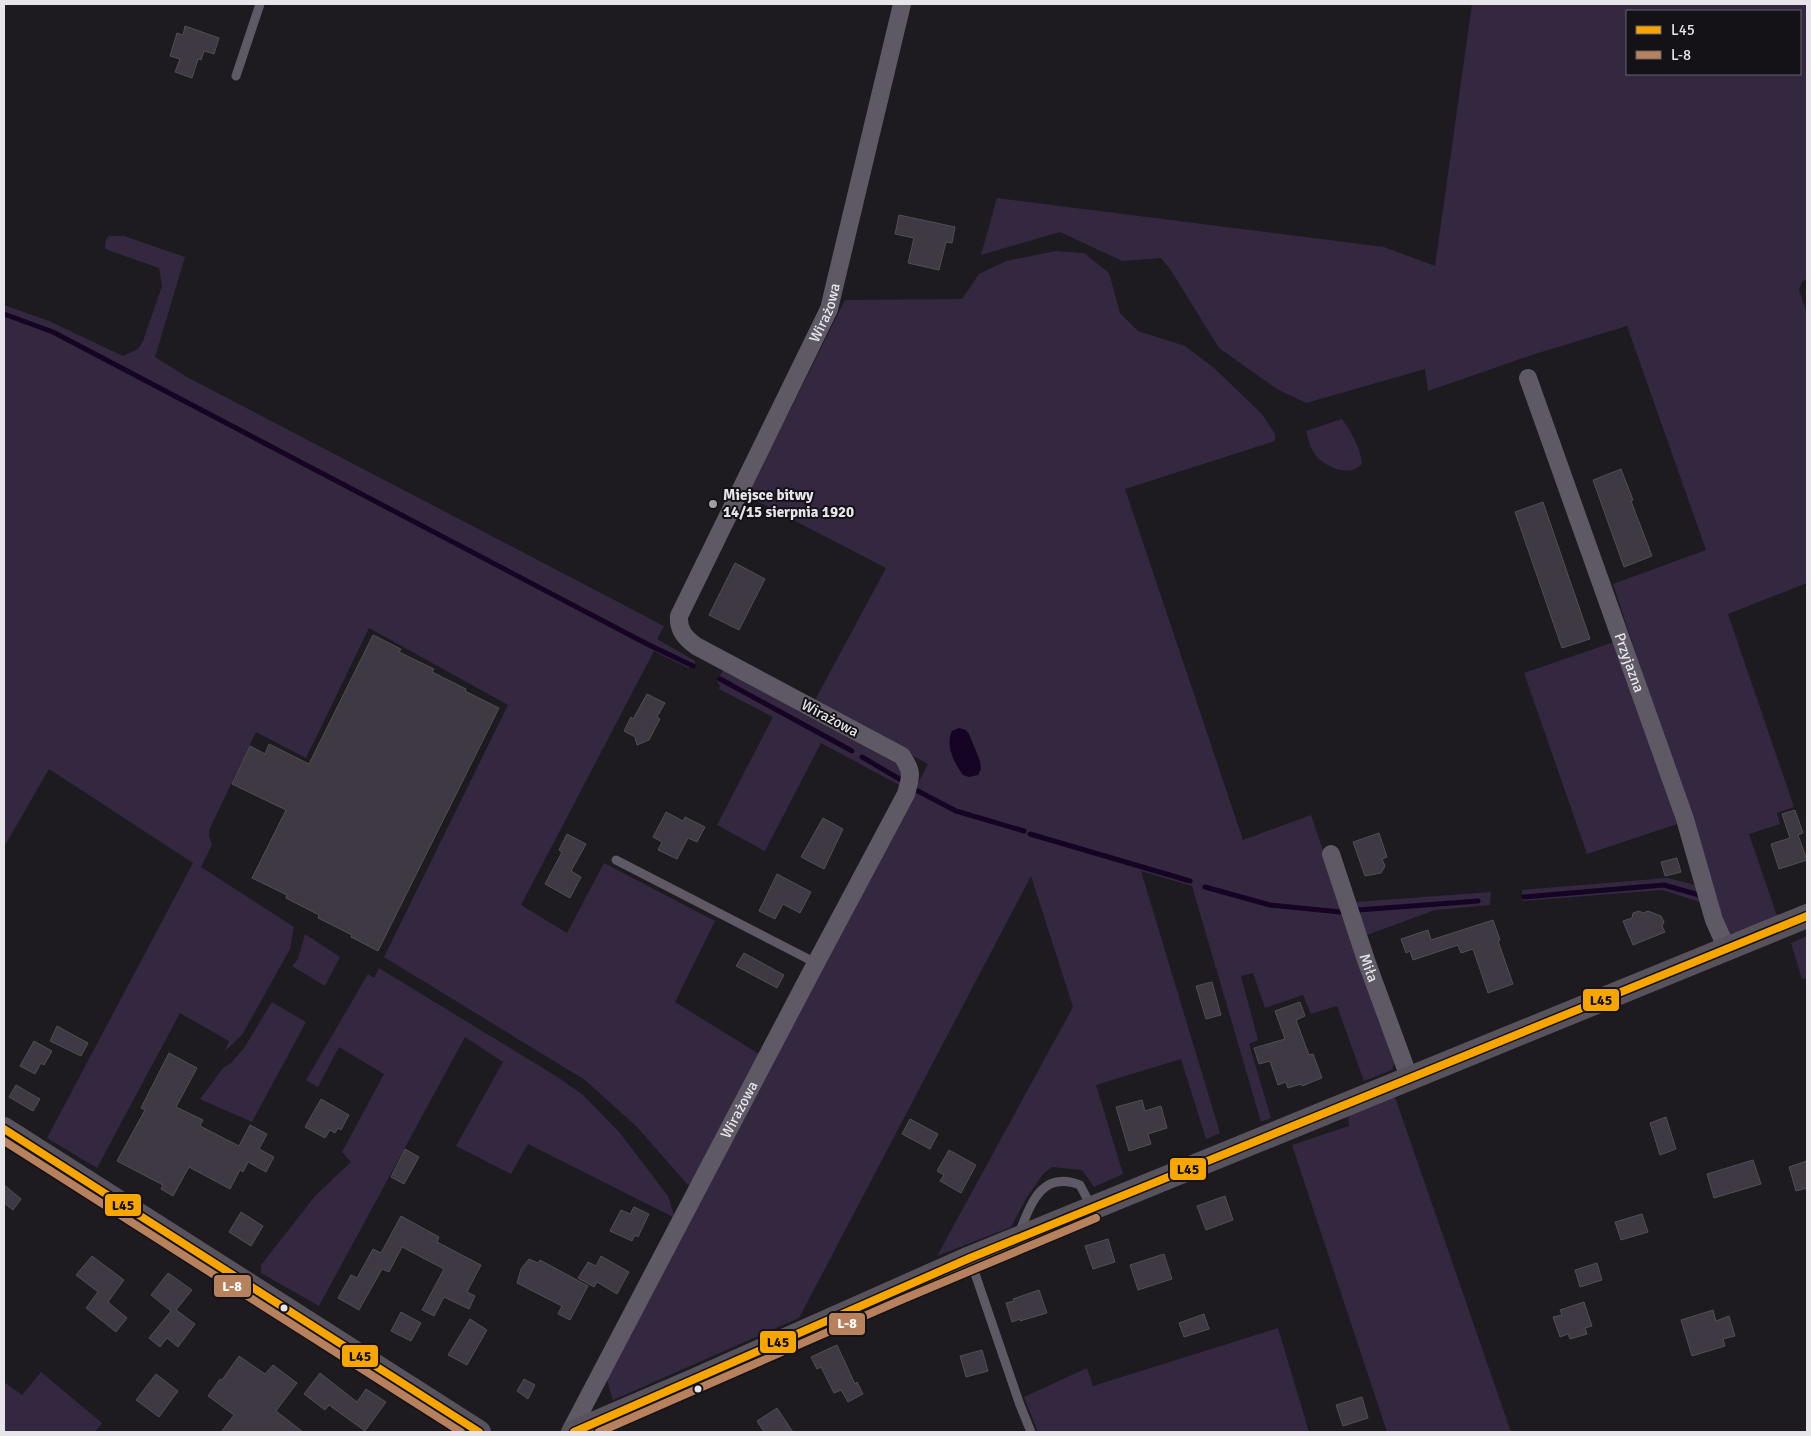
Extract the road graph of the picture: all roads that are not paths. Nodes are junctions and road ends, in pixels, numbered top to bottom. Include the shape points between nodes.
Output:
1 (260, 4) edge
2 (902, 4) edge
3 (236, 76) dead end
4 (1528, 378) dead end
5 (1331, 854) dead end
6 (616, 860) dead end
7 (1807, 916) edge
8 (1727, 949) junction
9 (816, 963) junction
10 (1410, 1080) junction
11 (4, 1129) edge
12 (1092, 1209) junction
13 (1016, 1240) junction
14 (970, 1258) junction
15 (479, 1432) edge
16 (570, 1432) edge
17 (574, 1432) edge
18 (1031, 1432) edge

1 - 3 lane
2 - 9 street, Wirażowa via 829,309 680,616 685,638 696,646 902,756 912,775 906,794
4 - 8 street, Przyjazna via 1685,819 1714,920
5 - 10 street, Miła
6 - 9 lane
7 - 8 street
8 - 10 street
9 - 16 street, Wirażowa
10 - 12 street
11 - 15 street
12 - 13 street
12 - 13 lane via 1080,1185 1069,1181 1056,1182 1043,1188 1036,1196
13 - 14 street
14 - 17 street
14 - 18 lane

